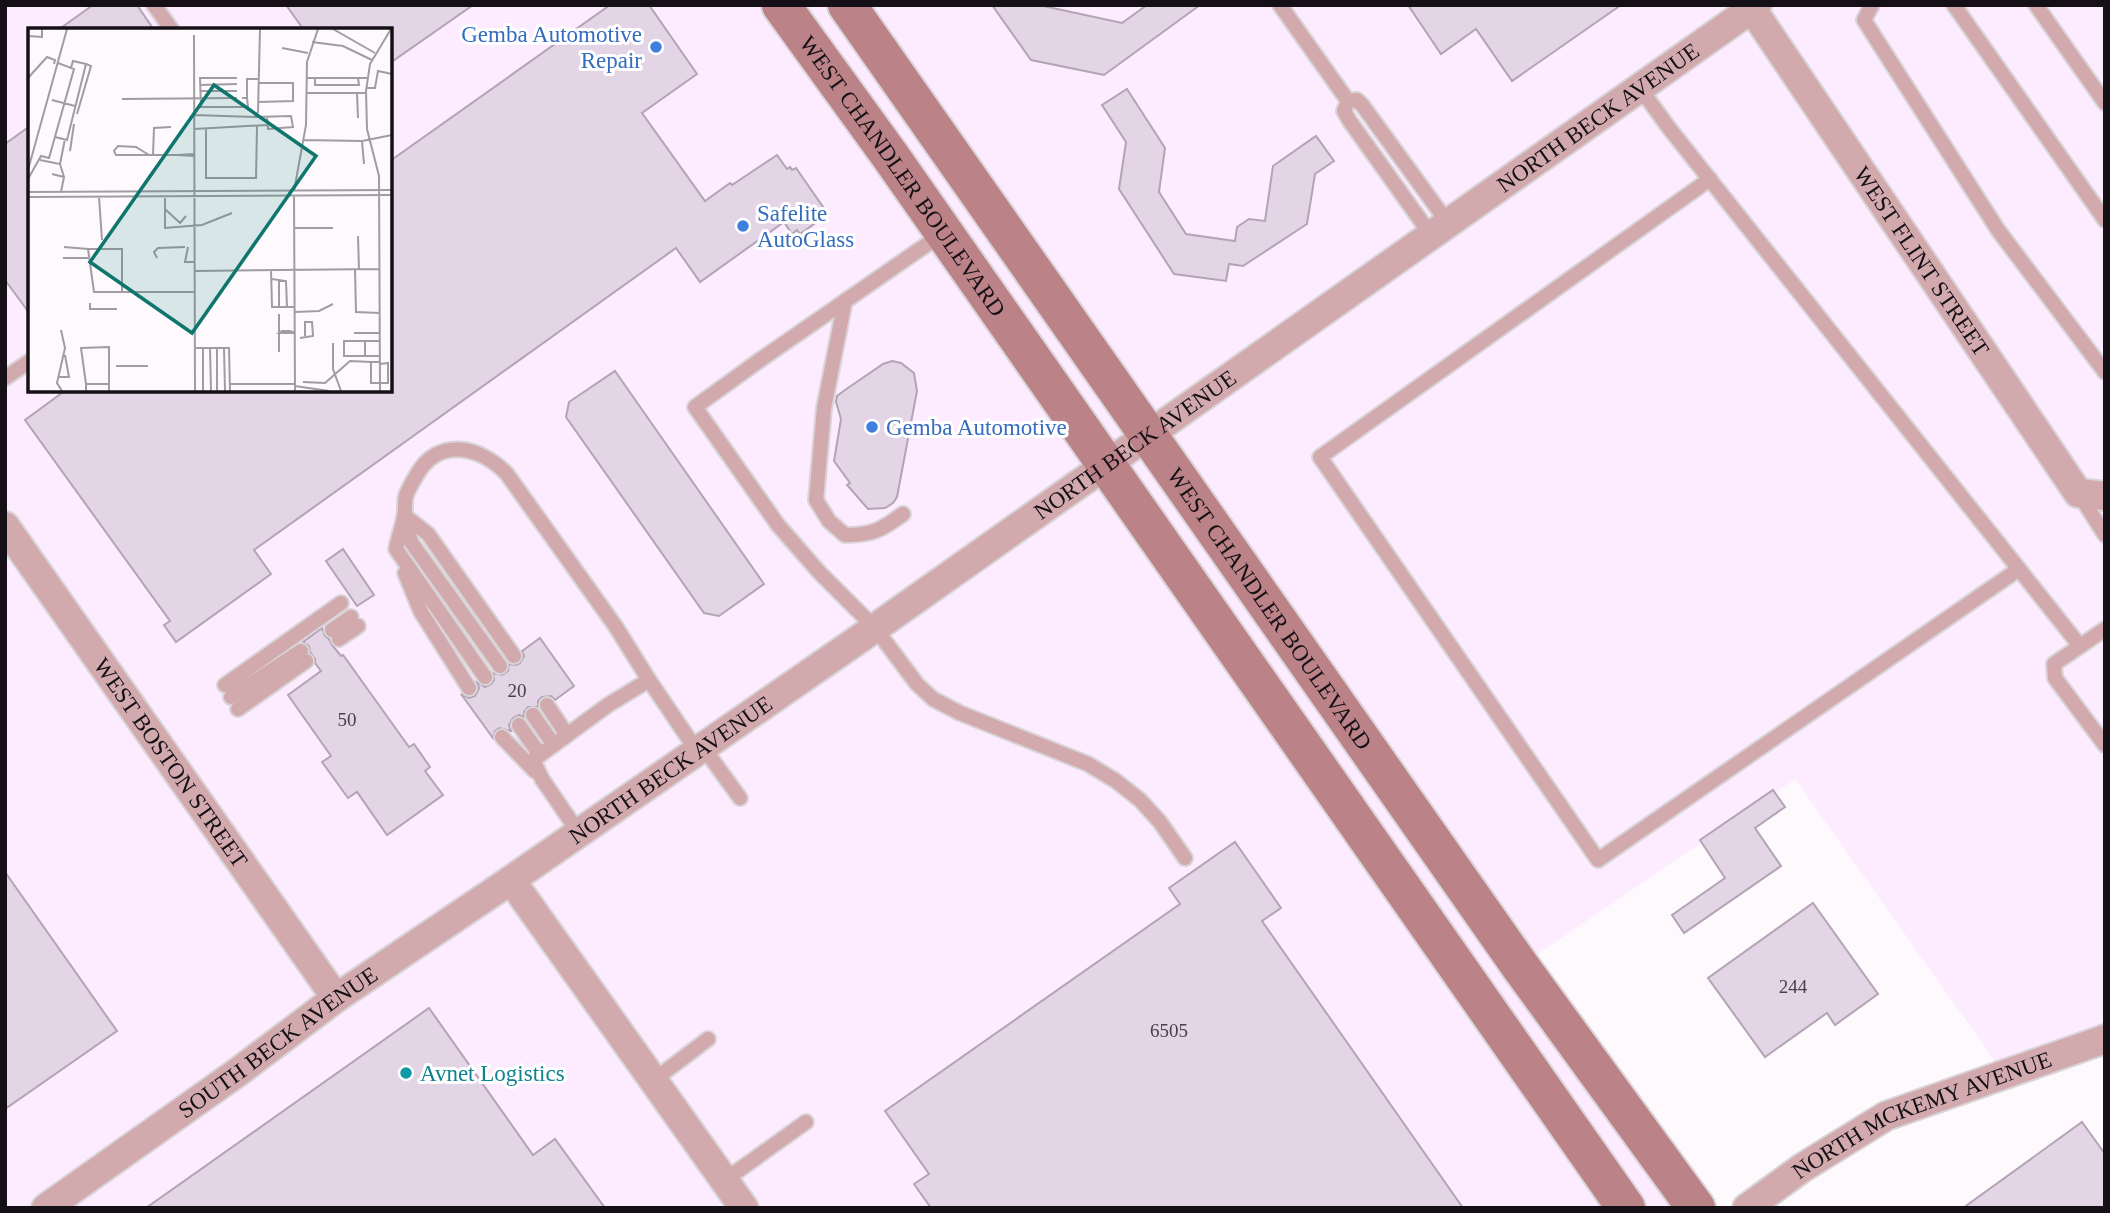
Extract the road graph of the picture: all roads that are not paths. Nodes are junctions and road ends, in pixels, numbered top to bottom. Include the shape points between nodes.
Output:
1 (154, 5) edge
2 (781, 5) edge
3 (847, 5) edge
4 (1280, 5) edge
5 (1872, 5) edge
6 (1954, 5) edge
7 (2036, 5) edge
8 (1755, 7) edge
9 (171, 28) edge
10 (1640, 88) junction
11 (1348, 101) junction
12 (2105, 103) edge
13 (1710, 179) junction
14 (2105, 220) edge
15 (1440, 229) junction
16 (943, 233) junction
17 (845, 301) junction
18 (28, 362) edge
19 (2105, 372) edge
20 (5, 379) edge
21 (1147, 436) junction
22 (1105, 465) junction
23 (2092, 495) edge
24 (903, 514) dead end
25 (405, 516) junction
26 (5, 526) edge
27 (2105, 535) edge
28 (396, 549) junction
29 (2019, 569) junction
30 (341, 603) dead end
31 (354, 622) dead end
32 (875, 628) junction
33 (2105, 629) edge
34 (335, 634) dead end
35 (2080, 646) junction
36 (304, 656) dead end
37 (514, 656) dead end
38 (499, 666) dead end
39 (485, 677) dead end
40 (649, 680) junction
41 (469, 688) dead end
42 (547, 705) dead end
43 (533, 715) dead end
44 (519, 725) dead end
45 (567, 735) junction
46 (502, 737) dead end
47 (554, 745) junction
48 (2105, 745) edge
49 (700, 749) junction
50 (540, 755) junction
51 (542, 779) junction
52 (740, 798) dead end
53 (579, 833) junction
54 (1185, 858) dead end
55 (511, 880) junction
56 (336, 998) junction
57 (708, 1039) dead end
58 (2105, 1039) edge
59 (653, 1080) junction
60 (806, 1122) dead end
61 (725, 1180) junction
62 (46, 1208) edge
63 (744, 1208) edge
64 (1626, 1208) edge
65 (1696, 1208) edge
66 (1746, 1208) edge

1 - 9 lane
2 - 16 main road, WEST CHANDLER BOULEVARD
3 - 21 main road, WEST CHANDLER BOULEVARD
4 - 11 lane
5 - 19 lane via 1864,20 1884,52 1998,230
6 - 14 lane
7 - 12 lane
8 - 10 street, NORTH BECK AVENUE
8 - 23 street, WEST FLINT STREET
10 - 13 lane
10 - 15 street, NORTH BECK AVENUE
11 - 15 lane via 1357,100 1363,106
11 - 15 lane via 1344,111 1349,120
13 - 29 lane
13 - 29 lane via 1320,457 1598,860
15 - 21 street, NORTH BECK AVENUE
16 - 17 lane
16 - 22 main road, WEST CHANDLER BOULEVARD
17 - 24 lane via 824,408 816,500 845,536 880,530
17 - 32 lane via 695,407 778,525
18 - 20 lane
21 - 22 street, NORTH BECK AVENUE
21 - 65 main road, WEST CHANDLER BOULEVARD
22 - 32 street, NORTH BECK AVENUE
22 - 64 main road, WEST CHANDLER BOULEVARD
23 - 27 lane
25 - 28 lane
25 - 37 lane via 428,534
25 - 38 lane via 411,542
25 - 40 lane via 406,495 421,468 435,455 471,450 495,462
26 - 56 street, WEST BOSTON STREET
28 - 39 lane
28 - 41 lane via 421,612
29 - 35 lane
30 - 36 lane via 231,697
31 - 34 lane
32 - 49 street, NORTH BECK AVENUE
32 - 54 lane via 933,699 1088,764 1116,781 1160,822
33 - 35 lane
35 - 48 lane via 2054,664 2055,678
40 - 45 lane
40 - 49 lane
42 - 45 lane
43 - 47 lane
44 - 50 lane
45 - 47 lane
46 - 51 lane
47 - 50 lane
49 - 52 lane
49 - 53 street, NORTH BECK AVENUE
50 - 51 lane via 533,760
51 - 53 lane
53 - 55 street, NORTH BECK AVENUE
55 - 56 street, SOUTH BECK AVENUE
55 - 59 street
56 - 62 street, SOUTH BECK AVENUE
57 - 59 lane
58 - 66 street, NORTH MCKEMY AVENUE via 1886,1116
59 - 61 street
60 - 61 lane
61 - 63 street

